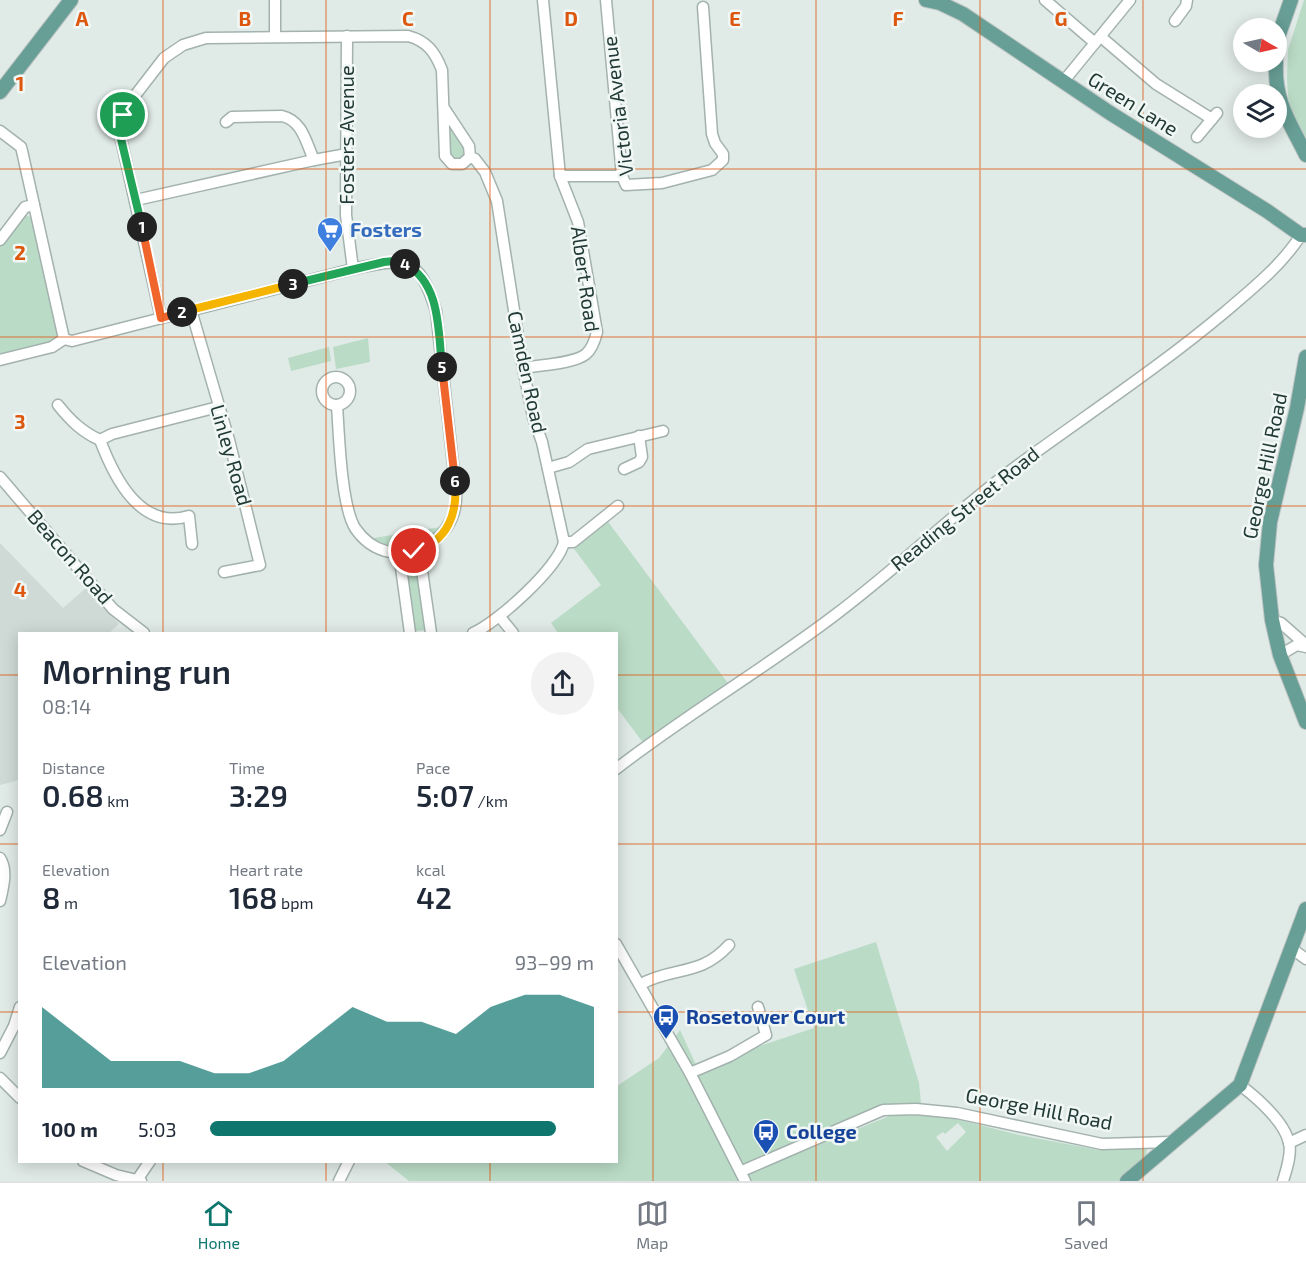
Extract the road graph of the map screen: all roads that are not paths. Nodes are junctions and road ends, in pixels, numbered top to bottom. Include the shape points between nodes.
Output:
1 (71, 0) edge
2 (275, 0) edge
3 (543, 0) edge
4 (606, 0) edge
5 (1045, 0) edge
6 (1130, 0) edge
7 (1187, 0) edge
8 (1291, 0) edge
9 (933, 1) edge
10 (703, 7) dead end
11 (1285, 18) edge
12 (1175, 21) dead end
13 (347, 36) junction
14 (275, 37) junction
15 (1098, 40) junction
16 (1275, 72) edge
17 (1063, 82) junction
18 (0, 92) edge
19 (444, 108) junction
20 (226, 122) dead end
21 (0, 130) edge
22 (1197, 137) dead end
23 (347, 154) junction
24 (1306, 155) edge
25 (470, 157) junction
26 (314, 160) junction
27 (560, 176) junction
28 (622, 176) junction
29 (136, 200) junction
30 (34, 205) junction
31 (1304, 235) edge
32 (0, 240) edge
33 (353, 268) junction
34 (191, 310) junction
35 (161, 318) junction
36 (64, 339) junction
37 (1306, 357) edge
38 (0, 360) edge
39 (523, 368) junction
40 (58, 405) dead end
41 (337, 405) dead end
42 (218, 406) junction
43 (663, 431) dead end
44 (639, 436) junction
45 (100, 440) junction
46 (548, 468) junction
47 (624, 469) dead end
48 (0, 477) edge
49 (618, 506) dead end
50 (564, 542) junction
51 (192, 544) dead end
52 (409, 552) junction
53 (224, 572) dead end
54 (500, 616) junction
55 (1272, 620) junction
56 (133, 629) edge
57 (410, 632) edge
58 (431, 632) edge
59 (475, 632) edge
60 (512, 632) edge
61 (1306, 646) edge
62 (1280, 654) junction
63 (1306, 722) edge
64 (618, 767) edge
65 (0, 858) edge
66 (0, 901) edge
67 (1306, 909) edge
68 (729, 945) dead end
69 (618, 947) edge
70 (1291, 948) junction
71 (1306, 958) edge
72 (641, 984) junction
73 (758, 1007) dead end
74 (18, 1013) edge
75 (0, 1053) edge
76 (690, 1073) junction
77 (0, 1078) edge
78 (1240, 1085) junction
79 (18, 1096) edge
80 (1306, 1136) edge
81 (1171, 1142) junction
82 (1289, 1143) junction
83 (87, 1163) edge
84 (149, 1163) edge
85 (348, 1163) edge
86 (743, 1176) edge
87 (139, 1180) edge
88 (339, 1181) edge
89 (1127, 1181) edge
90 (1283, 1181) edge

1 - 18 main road
2 - 14 street
3 - 27 street, Albert Road
4 - 28 street, Victoria Avenue
5 - 15 street
6 - 15 street
7 - 12 street
8 - 11 main road
9 - 17 main road, Green Lane via 963,14
10 - 28 street, Victoria Avenue via 698,23 712,134 723,160 712,170 662,183 626,185
13 - 14 street
13 - 19 street via 408,36 426,44 442,70
13 - 23 street, Fosters Avenue
14 - 29 street via 206,38 183,45 164,58 127,106 120,128
15 - 17 street
15 - 22 street via 1156,84 1215,116
16 - 24 main road via 1280,103
17 - 31 main road, Green Lane
19 - 25 street, Camden Road via 469,146
19 - 25 street via 445,156 452,164 465,163
20 - 26 street via 232,117 290,118 298,124
21 - 30 street via 21,147
23 - 26 street
23 - 33 street, Fosters Avenue via 346,215
25 - 39 street, Camden Road via 485,172 497,201
26 - 29 street
27 - 28 street
27 - 39 street, Albert Road via 578,222 597,333 586,354
29 - 35 street
30 - 32 street via 26,207
30 - 36 street
31 - 64 street, Reading Street Road via 1250,291 1178,351 1029,457 836,614
33 - 34 street
33 - 52 street via 394,261 417,270 436,311 456,498 448,527 438,538
34 - 35 street
34 - 42 street, Linley Road
35 - 36 street via 72,341
36 - 38 street via 52,347
37 - 55 main road, George Hill Road via 1268,539 1266,565
39 - 46 street, Camden Road
40 - 45 street via 71,421
41 - 52 street via 351,519 369,542 382,549
42 - 45 street
42 - 53 street, Linley Road via 260,565
43 - 44 street
44 - 46 street via 588,449 569,462
44 - 47 street via 642,457
45 - 51 street via 112,471 130,497 162,518 177,520 189,516
46 - 50 street, Camden Road
48 - 56 street, Beacon Road
49 - 50 street via 573,542
50 - 54 street via 559,557
52 - 57 street
52 - 58 street
54 - 59 street
54 - 60 street
55 - 61 street via 1281,623
55 - 62 main road, George Hill Road
61 - 62 street via 1297,645
62 - 63 main road, George Hill Road
65 - 66 street via 4,886
67 - 70 main road
68 - 72 street via 703,965 656,976
69 - 72 street
70 - 71 street
70 - 78 main road
72 - 76 street
73 - 76 street via 766,1035
74 - 75 street
76 - 86 street
77 - 79 street
78 - 81 main road
78 - 82 street via 1275,1118
80 - 82 street
81 - 86 street, George Hill Road via 1102,1144 957,1113 883,1110
81 - 89 main road
82 - 90 street
83 - 87 street
84 - 87 street
85 - 88 street

